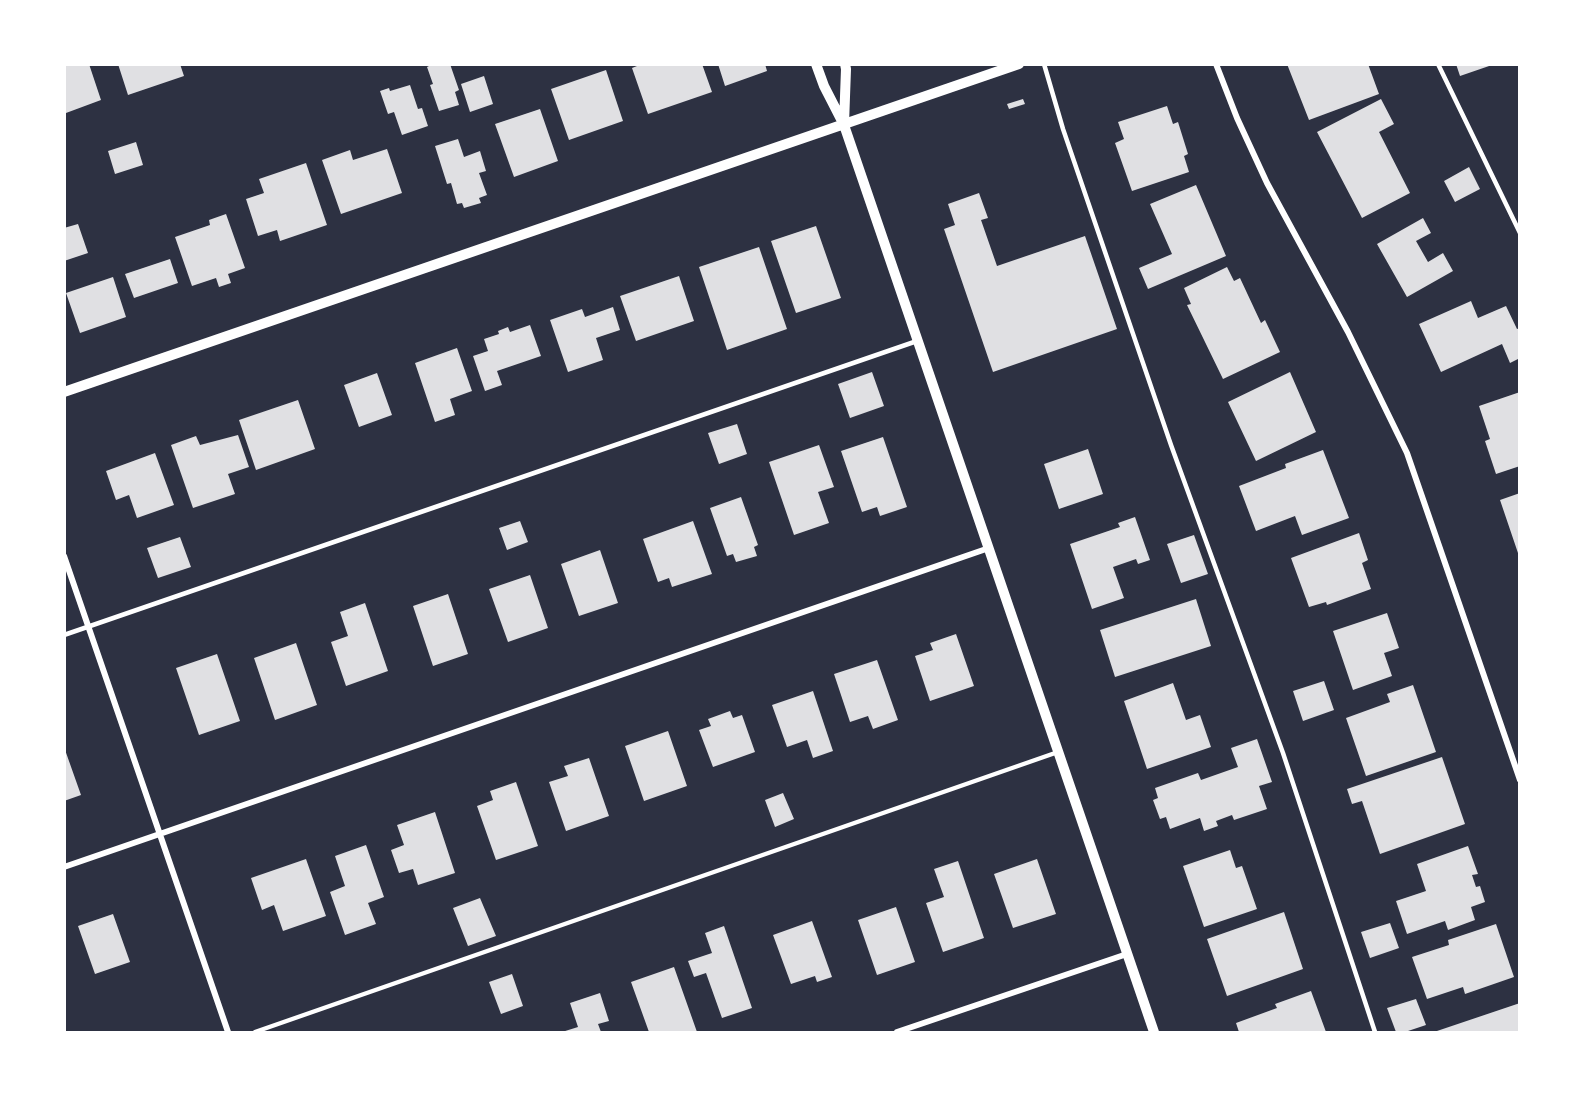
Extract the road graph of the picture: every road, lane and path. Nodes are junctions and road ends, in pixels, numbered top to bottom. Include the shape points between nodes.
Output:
1 (816, 64) edge
2 (845, 64) edge
3 (1020, 64) edge
4 (1044, 64) edge
5 (1216, 64) edge
6 (1438, 64) edge
7 (844, 124) junction
8 (1520, 233) edge
9 (917, 341) junction
10 (64, 392) edge
11 (989, 548) junction
12 (64, 556) edge
13 (90, 627) junction
14 (64, 635) edge
15 (1058, 752) junction
16 (1520, 780) edge
17 (159, 834) junction
18 (64, 867) edge
19 (1127, 954) junction
20 (228, 1032) edge
21 (255, 1032) edge
22 (897, 1032) edge
23 (1154, 1032) edge
24 (1375, 1032) edge

1 - 7 street
2 - 7 street
3 - 7 street
4 - 24 lane via 1171,445 1283,753
5 - 16 street via 1267,183 1348,332 1407,453
6 - 8 lane
7 - 9 street
7 - 10 street
9 - 11 street
9 - 13 lane
11 - 15 street
11 - 17 street
12 - 13 street
13 - 14 lane
13 - 17 street
15 - 19 street
15 - 21 lane
17 - 18 street
17 - 20 street
19 - 22 street
19 - 23 street

